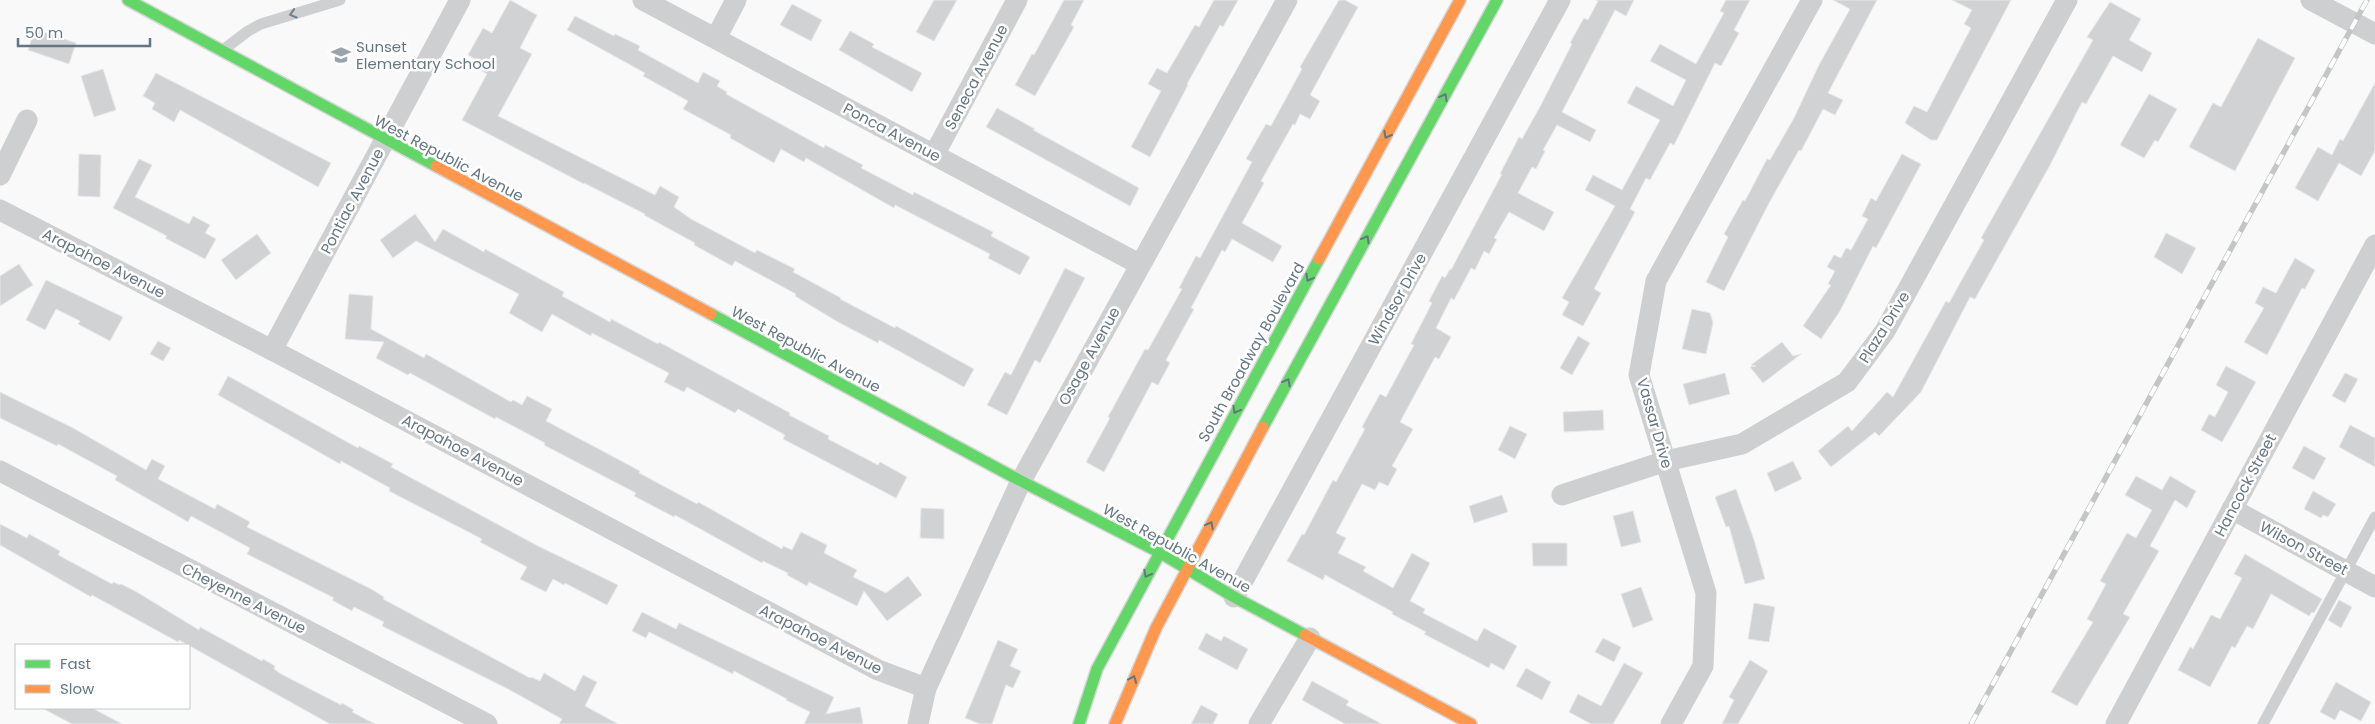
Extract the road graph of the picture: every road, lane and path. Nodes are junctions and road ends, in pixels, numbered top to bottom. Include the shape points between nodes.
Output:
1 (128, 0) edge
2 (340, 0) edge
3 (460, 0) edge
4 (643, 0) edge
5 (736, 0) edge
6 (1017, 0) edge
7 (1286, 0) edge
8 (1460, 0) edge
9 (1497, 0) edge
10 (1560, 0) edge
11 (1812, 0) edge
12 (2067, 0) edge
13 (2311, 0) edge
14 (2375, 34) edge
15 (716, 38) junction
16 (222, 51) junction
17 (27, 120) dead end
18 (384, 140) junction
19 (934, 155) junction
20 (0, 175) edge
21 (0, 210) edge
22 (2375, 246) edge
23 (1140, 264) junction
24 (272, 350) junction
25 (1666, 461) junction
26 (0, 471) edge
27 (1021, 481) junction
28 (1562, 495) dead end
29 (2232, 509) junction
30 (2375, 517) edge
31 (1159, 552) junction
32 (1188, 568) junction
33 (2346, 571) junction
34 (2375, 587) edge
35 (1234, 598) junction
36 (1310, 638) junction
37 (926, 688) junction
38 (487, 724) edge
39 (918, 724) edge
40 (1079, 724) edge
41 (1115, 724) edge
42 (1259, 724) edge
43 (1471, 724) edge
44 (1671, 724) edge
45 (2116, 724) edge
46 (2263, 724) edge

1 - 16 main road, West Republic Avenue
2 -> 16 lane via 261,24
3 - 18 street, Pontiac Avenue
4 - 15 street, Ponca Avenue
5 - 15 street
6 - 19 street, Seneca Avenue
7 - 23 street, Osage Avenue
8 -> 31 main road, South Broadway Boulevard
32 -> 9 main road
10 - 35 street, Windsor Drive
11 - 25 street, Vassar Drive via 1656,281 1639,375
12 - 25 street, Plaza Drive via 1885,331 1847,382 1742,444
13 - 14 street
15 - 19 street, Ponca Avenue
16 - 18 main road, West Republic Avenue
17 - 20 street
18 - 24 street, Pontiac Avenue
18 - 27 main road, West Republic Avenue
19 - 23 street, Ponca Avenue
21 - 24 street, Arapahoe Avenue
22 - 29 street, Hancock Street
23 - 27 street, Osage Avenue
24 - 37 street, Arapahoe Avenue via 878,670
25 - 28 street, Plaza Drive
25 - 44 street, Vassar Drive via 1706,593 1703,666
26 - 38 street, Cheyenne Avenue
27 - 31 main road, West Republic Avenue
27 - 37 street, Osage Avenue
29 - 33 street, Wilson Street
29 - 45 street, Hancock Street
30 - 33 lane
31 - 32 main road, West Republic Avenue
31 -> 40 main road, South Broadway Boulevard via 1097,670
32 - 35 main road, West Republic Avenue
41 -> 32 main road via 1156,628
33 - 34 street, Wilson Street
33 - 46 lane
35 - 36 main road, West Republic Avenue
36 - 42 street
36 - 43 main road, West Republic Avenue
37 - 39 street, Osage Avenue

